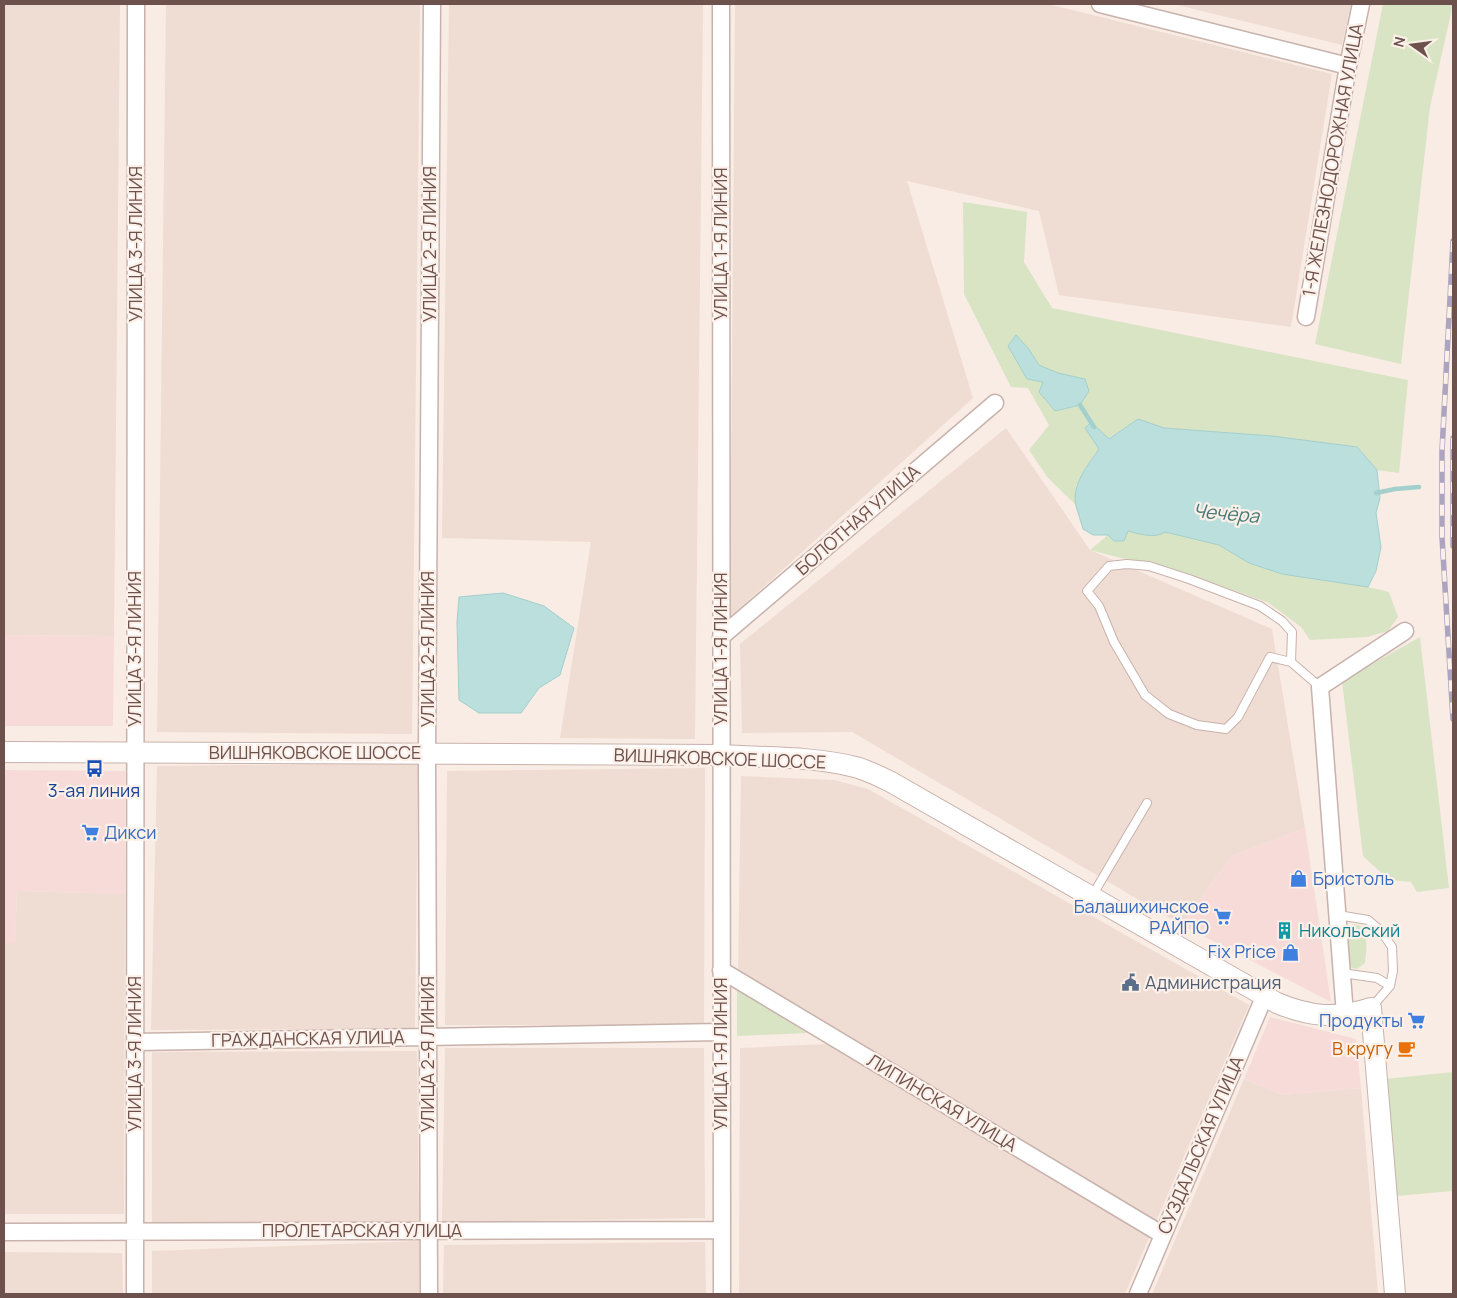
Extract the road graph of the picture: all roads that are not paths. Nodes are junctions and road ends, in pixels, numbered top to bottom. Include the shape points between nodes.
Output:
1 (136, 4) edge
2 (432, 4) edge
3 (721, 4) edge
4 (1100, 4) edge
5 (1361, 4) edge
6 (1348, 66) junction
7 (1306, 317) dead end
8 (995, 403) dead end
9 (1405, 631) dead end
10 (721, 637) junction
11 (1290, 662) junction
12 (1320, 687) junction
13 (4, 752) edge
14 (135, 752) junction
15 (427, 754) junction
16 (721, 755) junction
17 (1147, 803) dead end
18 (1092, 897) junction
19 (1338, 915) junction
20 (721, 970) junction
21 (1342, 973) junction
22 (1390, 986) junction
23 (1264, 995) junction
24 (1371, 1008) junction
25 (1344, 1015) junction
26 (721, 1032) junction
27 (428, 1037) junction
28 (135, 1042) junction
29 (721, 1230) junction
30 (135, 1231) junction
31 (429, 1231) junction
32 (4, 1232) edge
33 (1163, 1235) junction
34 (1398, 1288) edge
35 (135, 1294) edge
36 (429, 1294) edge
37 (722, 1294) edge
38 (1138, 1294) edge

1 - 14 street, УЛИЦА 3-Я ЛИНИЯ
2 - 15 street, УЛИЦА 2-Я ЛИНИЯ
3 - 10 street, УЛИЦА 1-Я ЛИНИЯ
4 - 6 street
5 - 6 street, 1-Я ЖЕЛЕЗНОДОРОЖНАЯ УЛИЦА
6 - 7 street, 1-Я ЖЕЛЕЗНОДОРОЖНАЯ УЛИЦА
8 - 10 street, БОЛОТНАЯ УЛИЦА
9 - 12 street
10 - 16 street, УЛИЦА 1-Я ЛИНИЯ
11 - 11 lane via 1270,657 1238,717 1226,728 1197,724 1169,714 1145,695 1114,642 1099,606 1087,591 1109,566 1149,566 1188,579 1260,606 1282,621 1292,632
11 - 12 lane
12 - 19 street
13 - 14 street, ВИШНЯКОВСКОЕ ШОССЕ
14 - 15 street, ВИШНЯКОВСКОЕ ШОССЕ
14 - 28 street, УЛИЦА 3-Я ЛИНИЯ
15 - 16 street, ВИШНЯКОВСКОЕ ШОССЕ
15 - 27 street, УЛИЦА 2-Я ЛИНИЯ
16 - 18 street, ВИШНЯКОВСКОЕ ШОССЕ via 819,760 872,773
16 - 20 street, УЛИЦА 1-Я ЛИНИЯ
17 - 18 lane
18 - 23 street, ВИШНЯКОВСКОЕ ШОССЕ
19 - 21 street
19 - 22 lane via 1368,920 1392,947
20 - 26 street, УЛИЦА 1-Я ЛИНИЯ
20 - 33 street, ЛИПИНСКАЯ УЛИЦА
21 - 22 lane via 1377,978
21 - 25 street
22 - 24 lane
23 - 25 street, ВИШНЯКОВСКОЕ ШОССЕ via 1284,1006 1308,1013
23 - 33 street, СУЗДАЛЬСКАЯ УЛИЦА
24 - 25 street, ВИШНЯКОВСКОЕ ШОССЕ
24 - 34 street
26 - 27 street, ГРАЖДАНСКАЯ УЛИЦА
26 - 29 street, УЛИЦА 1-Я ЛИНИЯ
27 - 28 street, ГРАЖДАНСКАЯ УЛИЦА
27 - 31 street, УЛИЦА 2-Я ЛИНИЯ
28 - 30 street, УЛИЦА 3-Я ЛИНИЯ
29 - 31 street, ПРОЛЕТАРСКАЯ УЛИЦА
29 - 37 street, УЛИЦА 1-Я ЛИНИЯ
30 - 31 street, ПРОЛЕТАРСКАЯ УЛИЦА
30 - 32 street, ПРОЛЕТАРСКАЯ УЛИЦА
30 - 35 street, УЛИЦА 3-Я ЛИНИЯ
31 - 36 street, УЛИЦА 2-Я ЛИНИЯ
33 - 38 street, СУЗДАЛЬСКАЯ УЛИЦА

